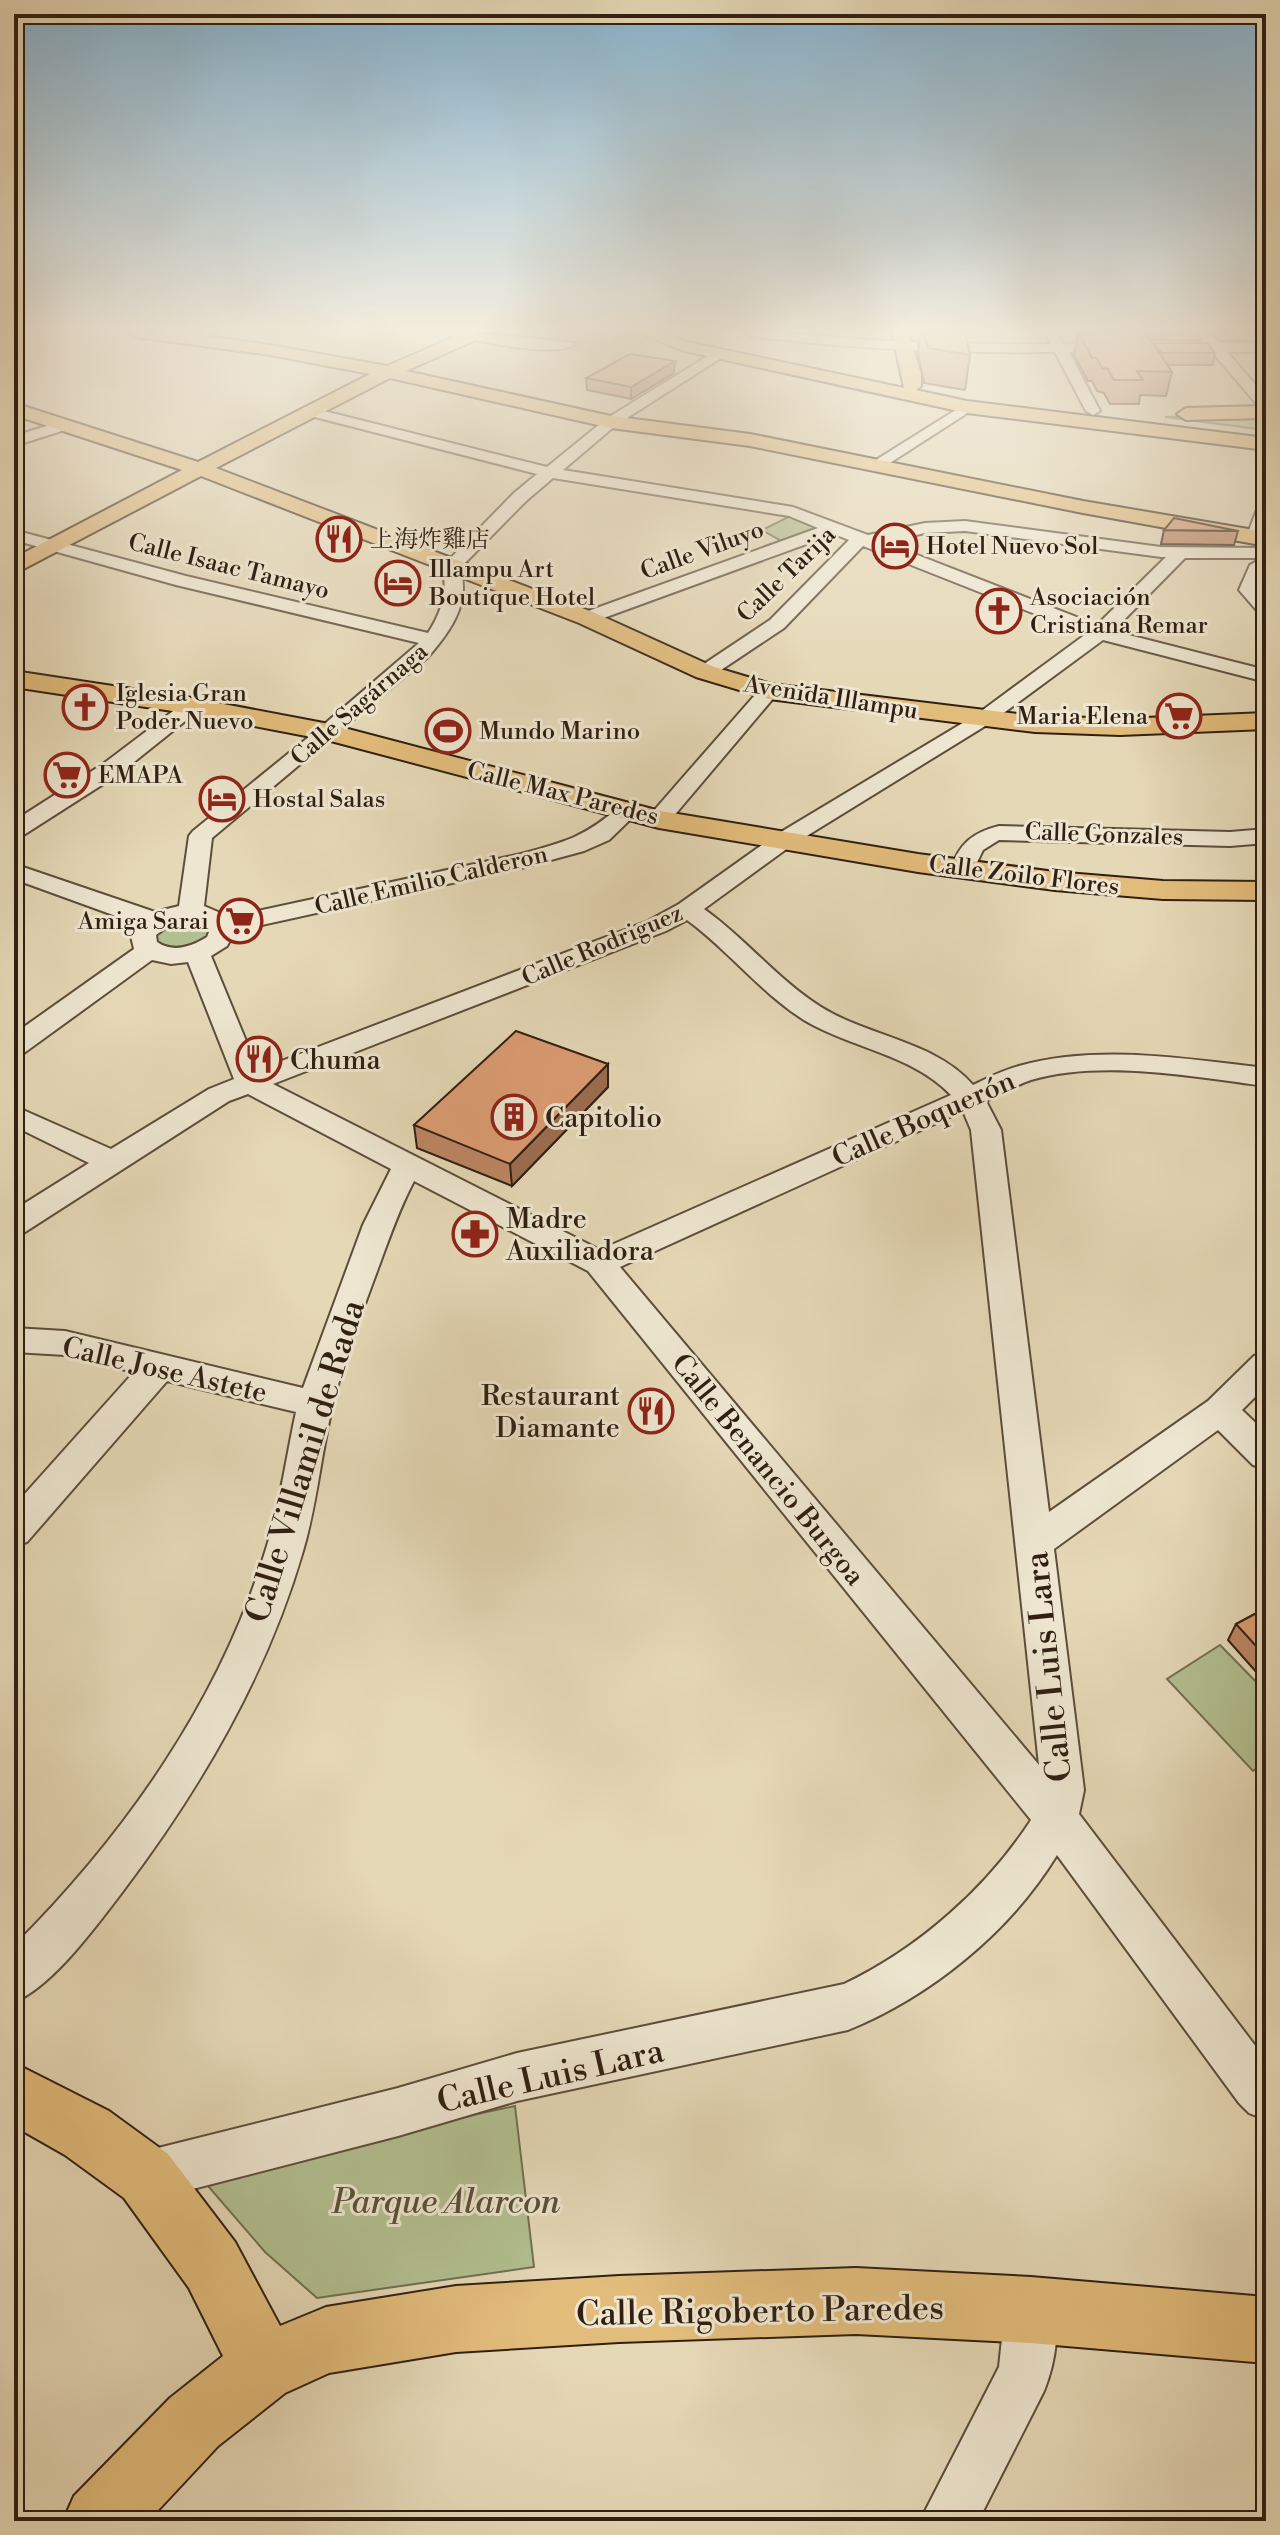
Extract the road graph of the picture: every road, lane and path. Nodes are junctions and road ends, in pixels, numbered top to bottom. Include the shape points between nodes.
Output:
1 (143, 450) edge
2 (235, 450) edge
3 (462, 450) edge
4 (578, 450) edge
5 (802, 450) edge
6 (899, 450) edge
7 (876, 465) junction
8 (200, 469) junction
9 (551, 473) junction
10 (1266, 507) edge
11 (834, 528) junction
12 (14, 535) edge
13 (864, 539) junction
14 (55, 546) junction
15 (1262, 549) edge
16 (1176, 553) junction
17 (14, 567) edge
18 (451, 567) junction
19 (1266, 609) edge
20 (587, 618) junction
21 (1101, 632) junction
22 (432, 640) junction
23 (705, 672) junction
24 (1266, 676) edge
25 (14, 679) edge
26 (769, 691) junction
27 (192, 706) junction
28 (983, 719) junction
29 (1266, 721) edge
30 (329, 732) junction
31 (628, 811) junction
32 (659, 819) junction
33 (14, 831) edge
34 (1266, 836) edge
35 (784, 840) junction
36 (962, 870) junction
37 (14, 871) edge
38 (1266, 891) edge
39 (688, 909) junction
40 (191, 911) junction
41 (155, 921) junction
42 (224, 926) junction
43 (149, 950) junction
44 (197, 953) junction
45 (14, 1047) edge
46 (1266, 1077) edge
47 (250, 1084) junction
48 (971, 1096) junction
49 (14, 1115) edge
50 (113, 1162) junction
51 (409, 1165) junction
52 (14, 1224) edge
53 (599, 1263) junction
54 (14, 1340) edge
55 (1266, 1365) edge
56 (159, 1367) junction
57 (316, 1404) junction
58 (1220, 1410) junction
59 (1266, 1455) edge
60 (14, 1531) edge
61 (1034, 1540) junction
62 (1056, 1818) junction
63 (14, 1979) edge
64 (14, 2093) edge
65 (1266, 2096) edge
66 (146, 2176) junction
67 (1031, 2310) junction
68 (1266, 2330) edge
69 (261, 2369) junction
70 (99, 2521) edge
71 (948, 2521) edge

1 - 8 main road, Avenida Illampu
2 - 8 main road
3 - 9 street
4 - 9 street
5 - 7 main road
6 - 7 street
7 - 15 main road
8 - 14 main road
8 - 18 main road, Avenida Illampu
9 - 11 street via 793,512
9 - 18 street
10 - 15 street
11 - 13 street
11 - 20 street, Calle Viluyo
12 - 14 street, Calle Isaac Tamayo
13 - 16 street via 965,526
13 - 21 street
13 - 23 street, Calle Tarija via 777,624
14 - 17 main road
14 - 22 street, Calle Isaac Tamayo
15 - 16 street
15 - 19 street via 1248,590
16 - 21 street, Calle Rodriguez
18 - 20 main road, Avenida Illampu
18 - 22 street, Calle Sagárnaga via 452,607
20 - 23 main road, Avenida Illampu
21 - 24 street
21 - 28 street, Calle Rodriguez
22 - 30 street, Calle Sagárnaga
23 - 26 main road, Avenida Illampu
25 - 27 main road, Calle Max Paredes
26 - 28 main road, Avenida Illampu
26 - 32 street
27 - 30 main road, Calle Max Paredes
27 - 33 street via 111,769
28 - 29 main road, Avenida Illampu via 1120,727
28 - 35 street, Calle Rodriguez
30 - 31 main road, Calle Max Paredes
30 - 40 street, Calle Sagárnaga via 201,836
31 - 32 main road, Calle Max Paredes
31 - 42 street, Calle Emilio Calderon via 601,835 576,846
32 - 35 main road, Calle Max Paredes
34 - 36 street, Calle Gonzales via 999,833 978,839
35 - 36 main road, Calle Zoilo Flores
35 - 39 street, Calle Rodriguez
36 - 38 main road, Calle Zoilo Flores via 1163,890
37 - 41 street
39 - 47 street, Calle Rodriguez via 643,932
39 - 48 street, Calle Luis Lara via 767,980 816,1015 919,1059
40 - 41 street
40 - 42 street via 213,915
41 - 43 street via 143,932
42 - 44 street via 218,941
43 - 44 street via 171,956
43 - 45 street
44 - 47 street
46 - 48 street, Calle Boquerón via 1154,1063 1067,1064 1024,1073
47 - 50 street, Calle Rodriguez via 219,1095
47 - 51 street, Calle Benancio Burgoa
48 - 53 street, Calle Boquerón
48 - 61 street, Calle Luis Lara via 986,1130
49 - 50 street
50 - 52 street, Calle Rodriguez
51 - 53 street, Calle Benancio Burgoa
51 - 57 street, Calle Villamil de Rada via 388,1201
53 - 62 street, Calle Benancio Burgoa
54 - 56 street, Calle Jose Astete via 65,1343
55 - 58 street
56 - 57 street, Calle Jose Astete
56 - 60 street
57 - 63 street, Calle Villamil de Rada via 285,1549 261,1617 221,1701 153,1816 104,1881
58 - 59 street
58 - 61 street
61 - 62 street, Calle Luis Lara via 1063,1790
62 - 65 street, Calle Benancio Burgoa
62 - 66 street, Calle Luis Lara via 1008,1888 914,1970 874,1997 848,2007 517,2077
64 - 66 main road via 87,2133
66 - 69 main road via 212,2265 251,2337
67 - 68 main road, Calle Rigoberto Paredes
67 - 69 main road, Calle Rigoberto Paredes via 856,2301 456,2319 326,2340
67 - 71 street via 1025,2372
69 - 70 main road, Calle Rigoberto Paredes via 194,2422

